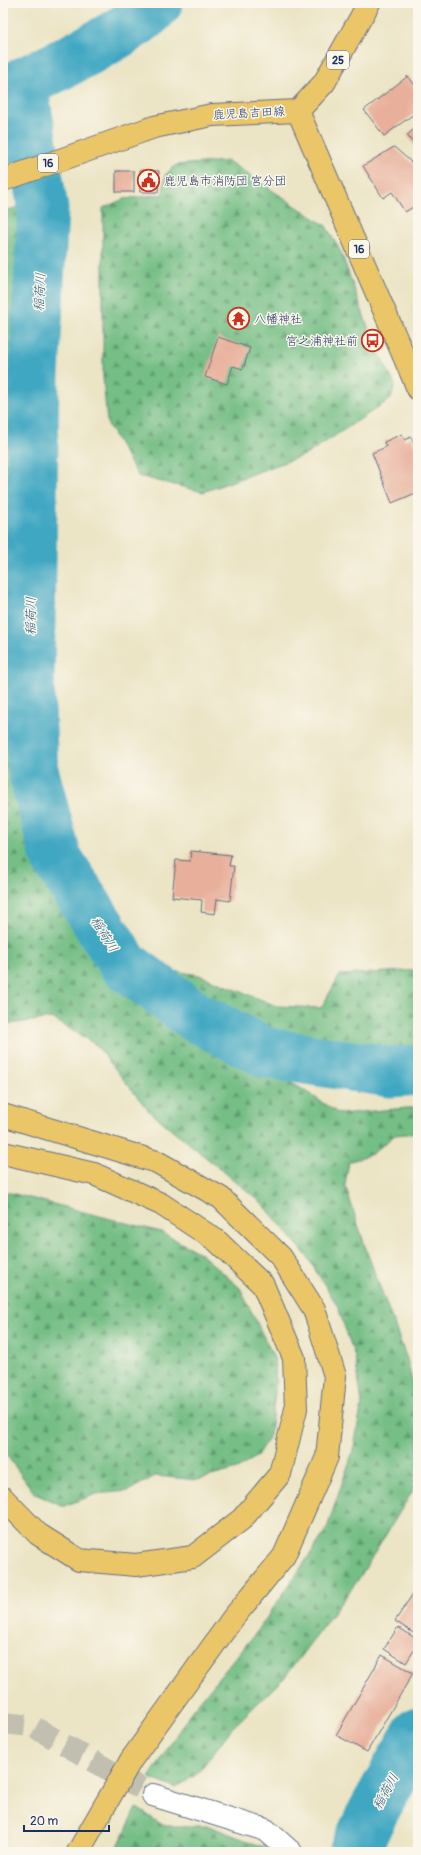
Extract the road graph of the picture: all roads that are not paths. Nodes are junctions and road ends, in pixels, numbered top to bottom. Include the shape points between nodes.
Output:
1 (369, 3) edge
2 (298, 111) junction
3 (3, 180) edge
4 (418, 389) edge
5 (3, 1115) edge
6 (3, 1153) edge
7 (3, 1498) edge
8 (153, 1795) tunnel mouth
9 (78, 1852) edge
10 (291, 1852) edge

1 - 2 main road, 25 via 324,83
2 - 3 main road, 鹿児島吉田線 / 16 via 212,115 154,127
2 - 4 main road, 鹿児島吉田線 / 16
5 - 9 main road via 157,1162 221,1198 281,1257 306,1296 314,1309 335,1376 327,1457 284,1556 233,1618 131,1760
6 - 7 main road via 94,1174 161,1204 217,1241 263,1285 294,1358 296,1409 280,1474 242,1519 193,1557 136,1565 79,1560 38,1534
8 - 10 street via 266,1830

